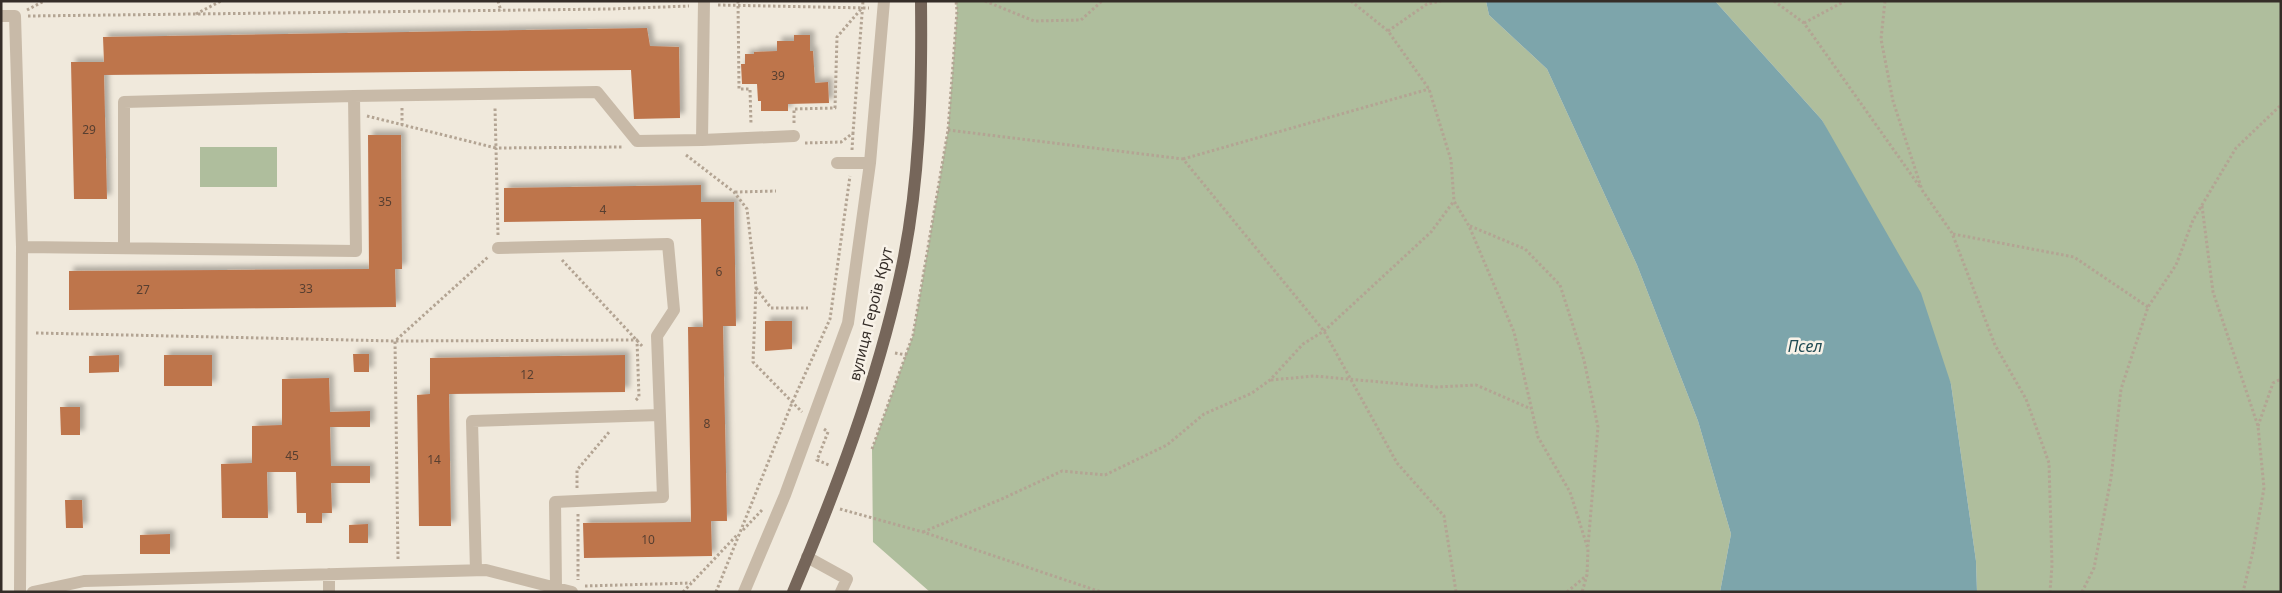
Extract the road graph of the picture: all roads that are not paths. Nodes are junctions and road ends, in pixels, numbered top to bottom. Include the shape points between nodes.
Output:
1 (921, 1) edge
2 (704, 3) edge
3 (883, 5) edge
4 (1, 16) edge
5 (354, 96) junction
6 (794, 136) dead end
7 (702, 140) junction
8 (870, 163) junction
9 (837, 164) dead end
10 (124, 246) junction
11 (22, 247) junction
12 (498, 248) road end
13 (660, 415) junction
14 (807, 557) junction
15 (476, 570) junction
16 (329, 574) junction
17 (556, 587) junction
18 (792, 591) edge
19 (20, 592) edge
20 (33, 592) edge
21 (330, 592) edge
22 (572, 592) edge
23 (744, 592) edge
24 (841, 592) edge

1 - 14 main road, вулиця Героїв Крут via 922,88 914,191 900,275 881,350 841,470
2 - 7 street
3 - 8 street
4 - 11 street via 15,16
5 - 7 street via 597,92 637,141
5 - 10 street via 124,102
5 - 10 street via 356,251
6 - 7 street
8 - 9 street
8 - 23 street via 848,323 785,495
10 - 11 street
11 - 19 street
12 - 13 street via 668,244 674,310 657,336
13 - 15 street via 472,421
13 - 17 street via 663,497 555,502
14 - 18 main road, вулиця Героїв Крут
14 - 24 street via 847,579
15 - 16 street
15 - 17 street
16 - 20 street via 84,581
16 - 21 street
17 - 22 street

